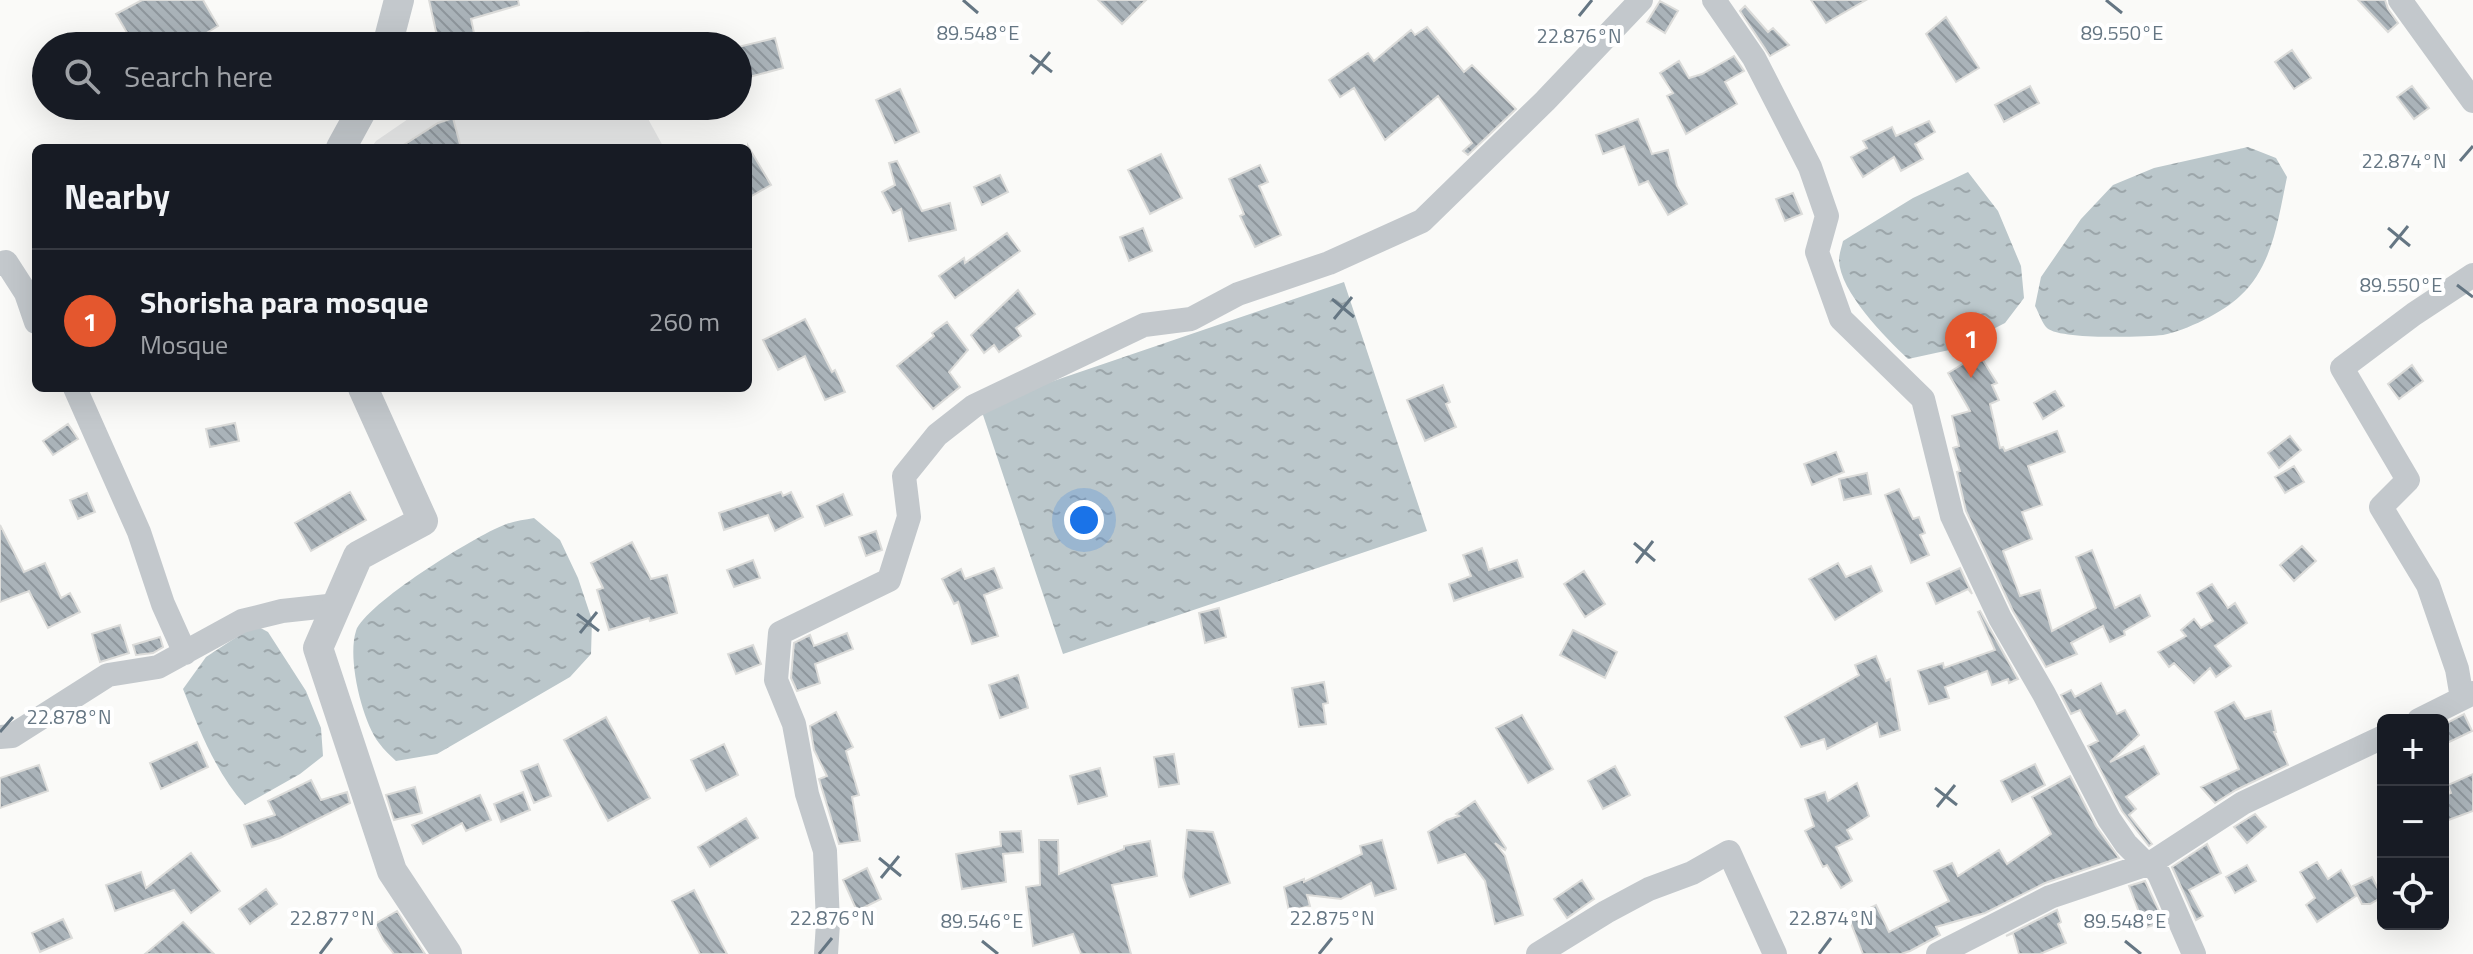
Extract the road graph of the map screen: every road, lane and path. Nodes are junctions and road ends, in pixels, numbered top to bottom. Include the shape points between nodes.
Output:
1 (399, 0) edge
2 (1641, 0) edge
3 (1714, 0) edge
4 (2400, 0) edge
5 (391, 32) edge
6 (2473, 101) edge
7 (356, 120) edge
8 (343, 144) edge
9 (0, 264) edge
10 (2473, 275) edge
11 (32, 310) edge
12 (77, 392) edge
13 (365, 392) edge
14 (337, 605) junction
15 (185, 653) junction
16 (2467, 696) edge
17 (2431, 714) edge
18 (0, 737) edge
19 (2377, 740) edge
20 (2148, 863) junction
21 (447, 954) edge
22 (826, 954) edge
23 (1538, 954) edge
24 (1775, 954) edge
25 (1938, 954) edge
26 (2194, 954) edge

1 - 5 street
2 - 22 street via 1422,221 1329,263 1238,294 1191,319 1144,325 974,406 937,435 904,476 909,517 889,580 780,633 776,680 794,724 825,851
3 - 20 street via 1754,58 1810,167 1827,216 1817,252 1841,319 1923,399 1952,516 2000,618 2109,819
4 - 6 street
7 - 8 street
9 - 11 street via 6,262
10 - 16 street via 2342,368 2408,480 2381,507 2428,585
12 - 15 street
13 - 14 street via 423,521 358,556
14 - 15 street via 242,621
14 - 21 street via 318,648 392,871
15 - 18 street via 158,667 108,675 12,736
16 - 17 street
19 - 20 street via 2243,803
20 - 25 street via 2050,897
20 - 26 street via 2159,874
23 - 24 street via 1616,906 1729,852

